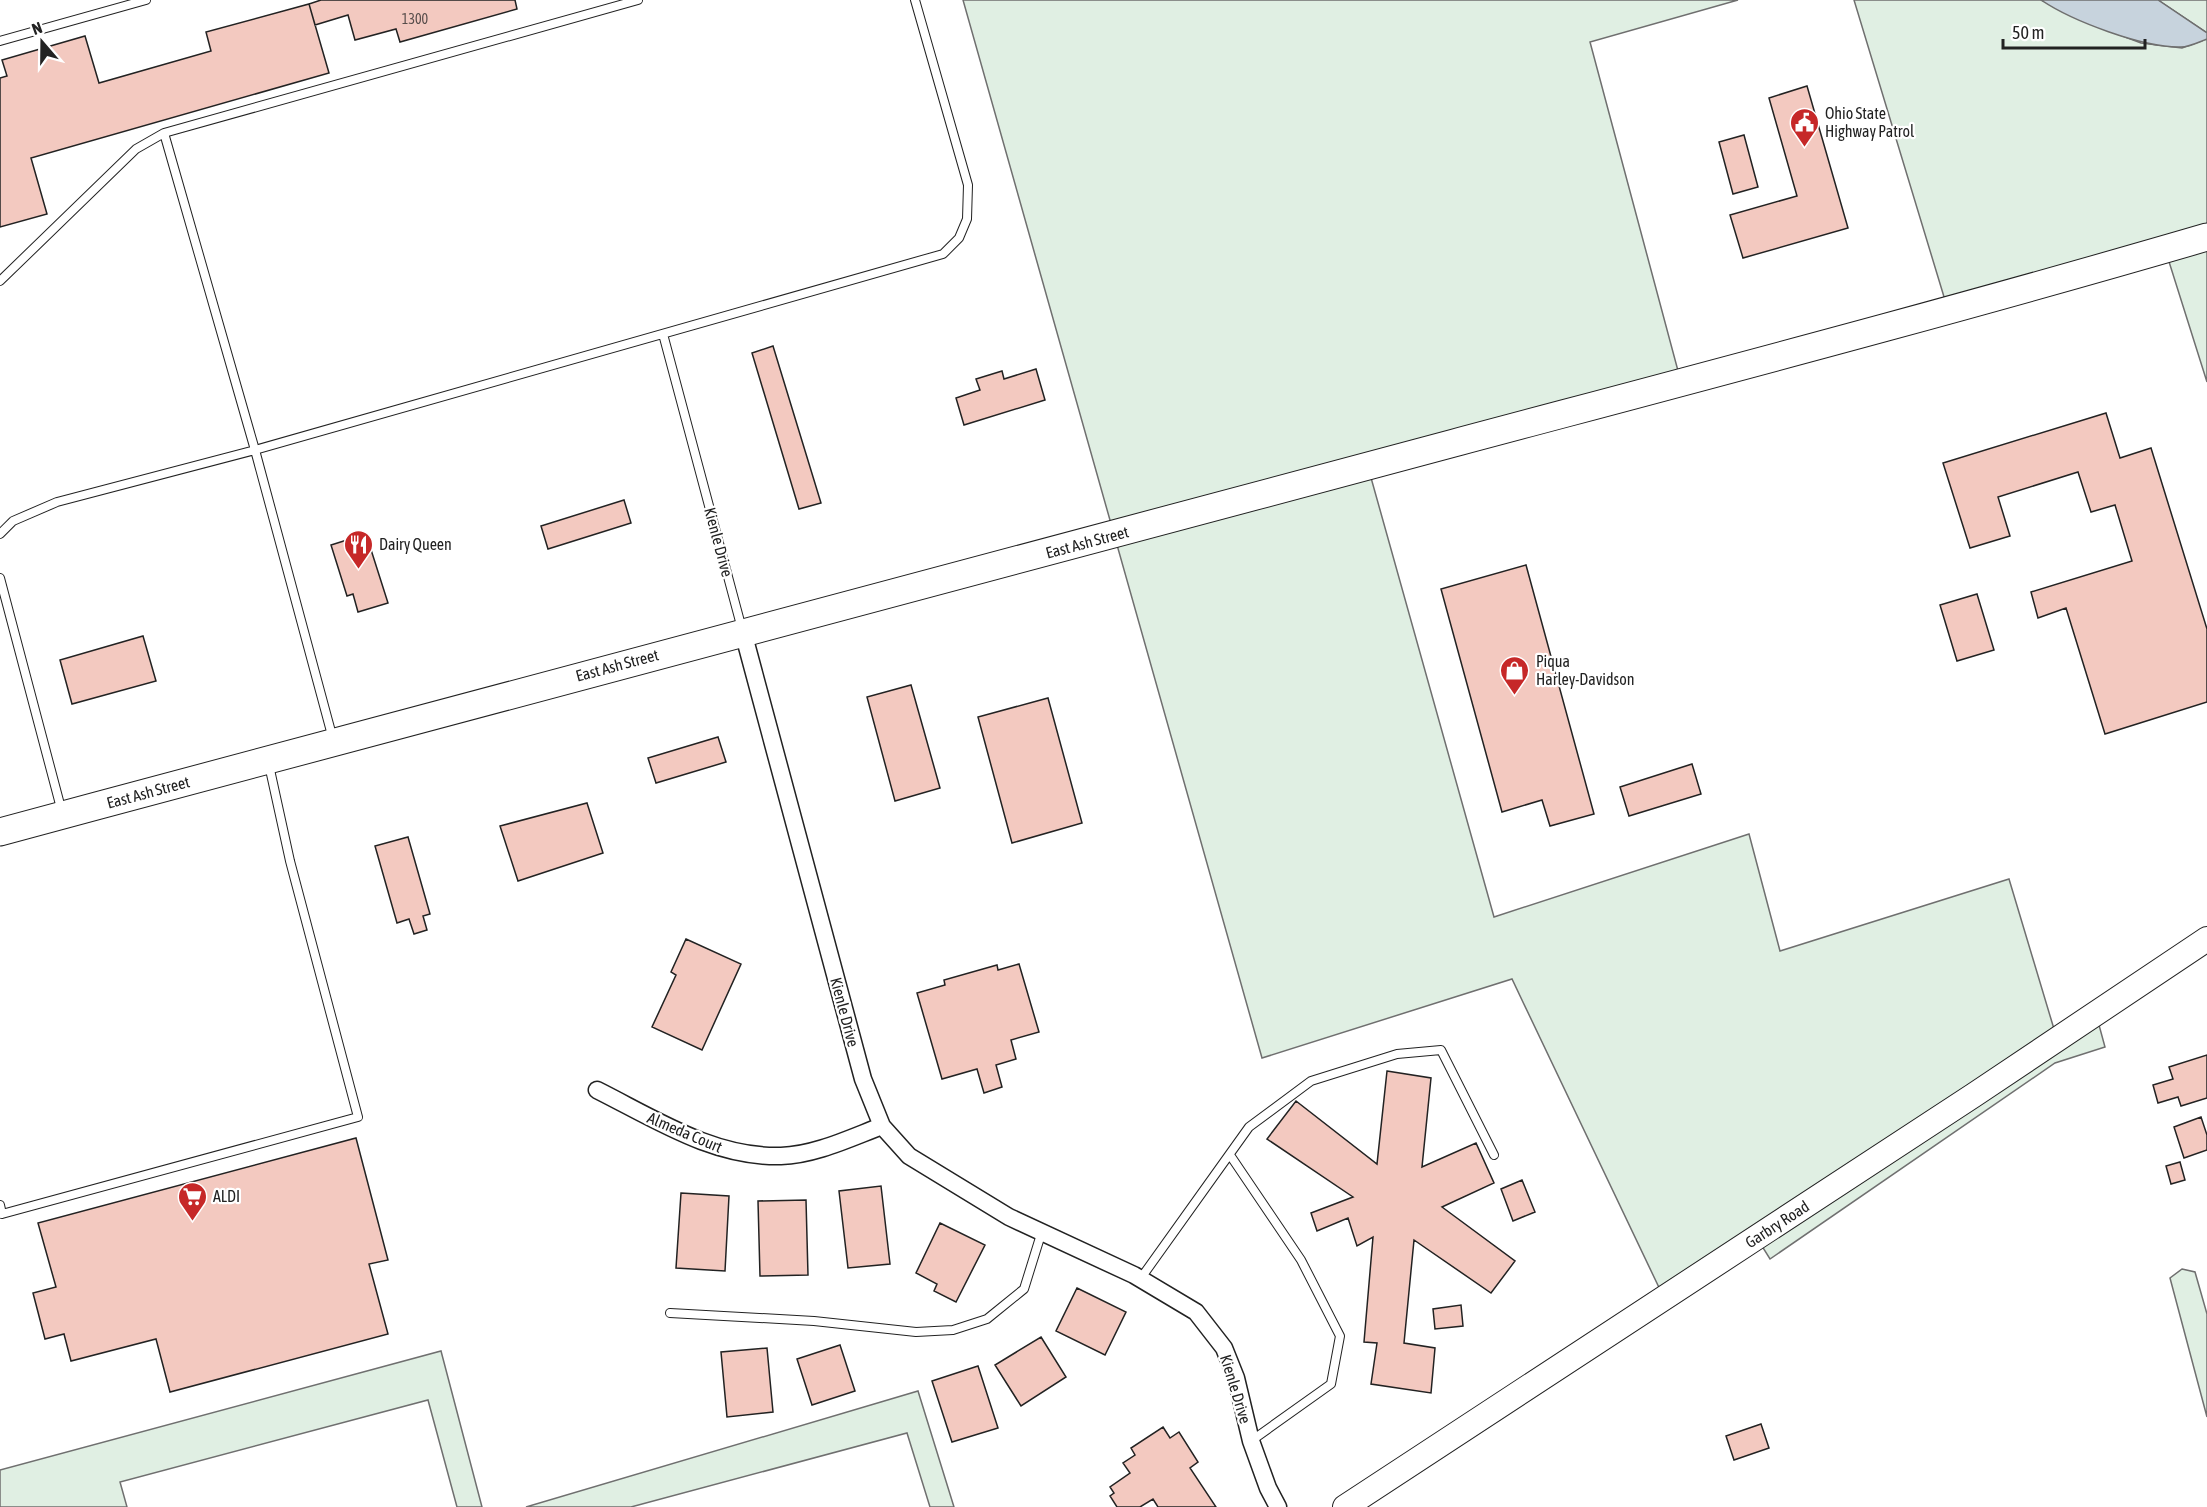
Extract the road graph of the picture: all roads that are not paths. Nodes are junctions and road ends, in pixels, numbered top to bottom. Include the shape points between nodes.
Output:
1 (146, 0) edge
2 (638, 0) edge
3 (915, 0) edge
4 (0, 41) edge
5 (164, 133) junction
6 (2207, 237) edge
7 (0, 281) edge
8 (663, 334) junction
9 (255, 450) junction
10 (0, 534) edge
11 (0, 578) edge
12 (743, 632) junction
13 (334, 742) junction
14 (267, 759) junction
15 (63, 815) junction
16 (0, 832) edge
17 (2207, 939) edge
18 (597, 1090) dead end
19 (882, 1126) junction
20 (1230, 1155) junction
21 (1494, 1155) dead end
22 (0, 1205) edge
23 (1042, 1230) junction
24 (1141, 1278) junction
25 (670, 1313) dead end
26 (1251, 1441) junction
27 (1278, 1507) edge
28 (1346, 1507) edge

1 - 4 lane
2 - 5 lane
3 - 8 lane via 968,186 967,219 959,238 943,254
5 - 7 lane via 136,148
5 - 9 lane
6 - 12 main road, East Ash Street via 1880,329
8 - 9 lane
8 - 12 lane, Kienle Drive
9 - 10 lane via 57,502 13,520
9 - 13 lane
11 - 15 lane
12 - 13 main road, East Ash Street
12 - 19 street, Kienle Drive via 863,1079
13 - 14 main road, East Ash Street
14 - 15 main road, East Ash Street
14 - 22 lane via 358,1117 2,1214
15 - 16 main road, East Ash Street
17 - 28 street, Garbry Road
18 - 19 street, Almeda Court via 686,1136 733,1152 781,1156 823,1148
19 - 23 street, Kienle Drive via 909,1156 1009,1217
20 - 21 lane via 1249,1126 1311,1081 1397,1054 1441,1050
20 - 24 lane
20 - 26 lane via 1301,1260 1340,1336 1331,1384
23 - 24 street, Kienle Drive
23 - 25 lane via 1024,1289 987,1319 953,1330 916,1332 814,1321
24 - 26 street, Kienle Drive via 1196,1312 1224,1348 1236,1378
26 - 27 street, Kienle Drive

